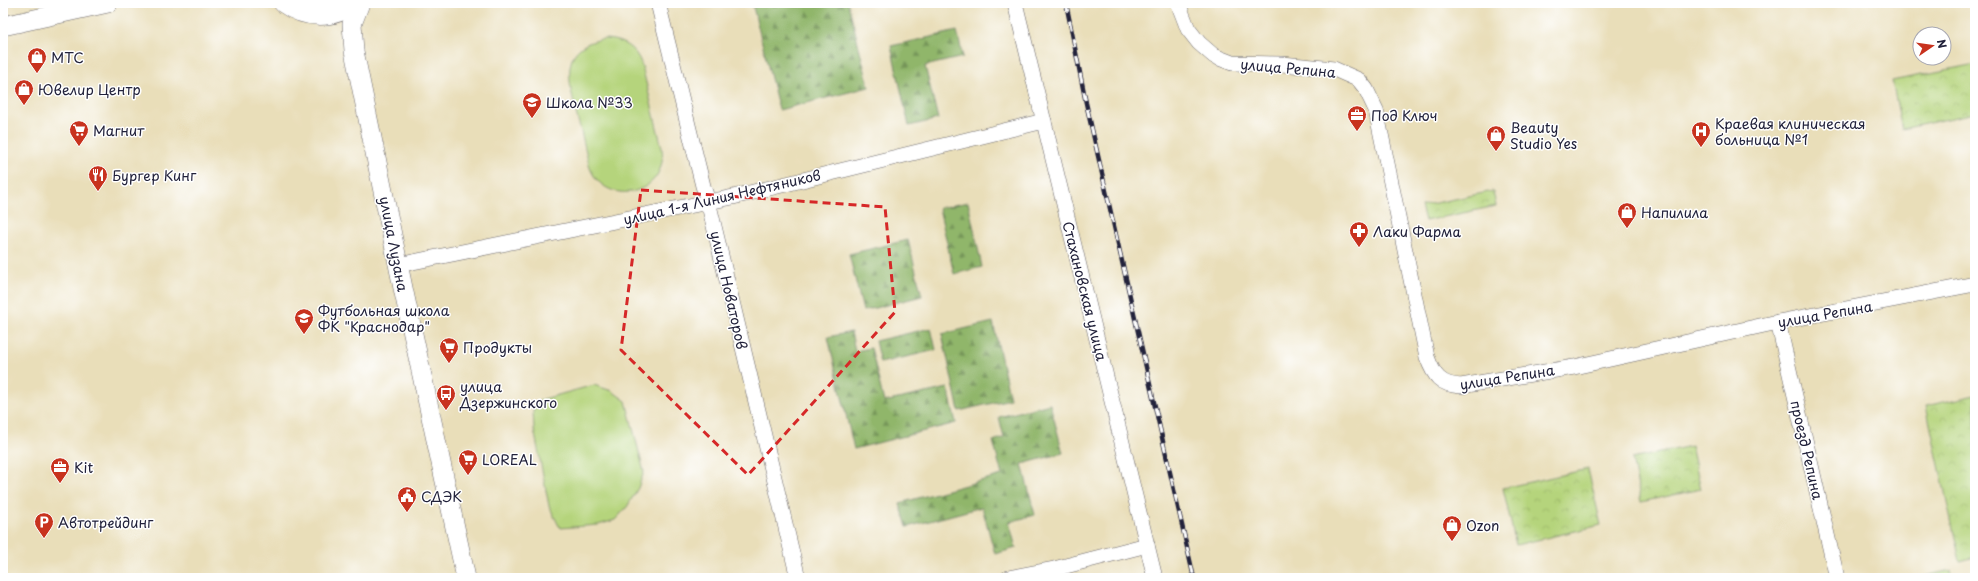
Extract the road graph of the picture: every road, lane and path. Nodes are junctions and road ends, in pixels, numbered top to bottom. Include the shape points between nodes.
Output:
1 (108, 3) edge
2 (283, 3) edge
3 (355, 3) edge
4 (360, 3) edge
5 (658, 3) edge
6 (1015, 3) edge
7 (1178, 3) edge
8 (3, 26) edge
9 (1044, 121) junction
10 (708, 201) junction
11 (398, 265) junction
12 (1975, 284) edge
13 (1778, 322) junction
14 (1147, 545) junction
15 (466, 578) edge
16 (798, 578) edge
17 (1008, 578) edge
18 (1155, 578) edge
19 (1837, 578) edge

1 - 8 main road
2 - 3 main road via 299,12 321,16 337,13
4 - 11 main road, улица Лузана via 352,24 354,51
5 - 10 street, улица Новаторов
6 - 9 street, Стахановская улица
7 - 13 street, улица Репина via 1188,29 1214,56 1232,63 1334,69 1359,80 1366,89 1376,110 1427,357 1438,377 1448,385 1461,386 1574,367
9 - 10 street, улица 1-я Линия Нефтяников
9 - 14 street, Стахановская улица
10 - 11 street, улица 1-я Линия Нефтяников
10 - 16 street, улица Новаторов
11 - 15 main road, улица Лузана
12 - 13 street, улица Репина
13 - 19 street, проезд Репина
14 - 17 street
14 - 18 street, Стахановская улица

